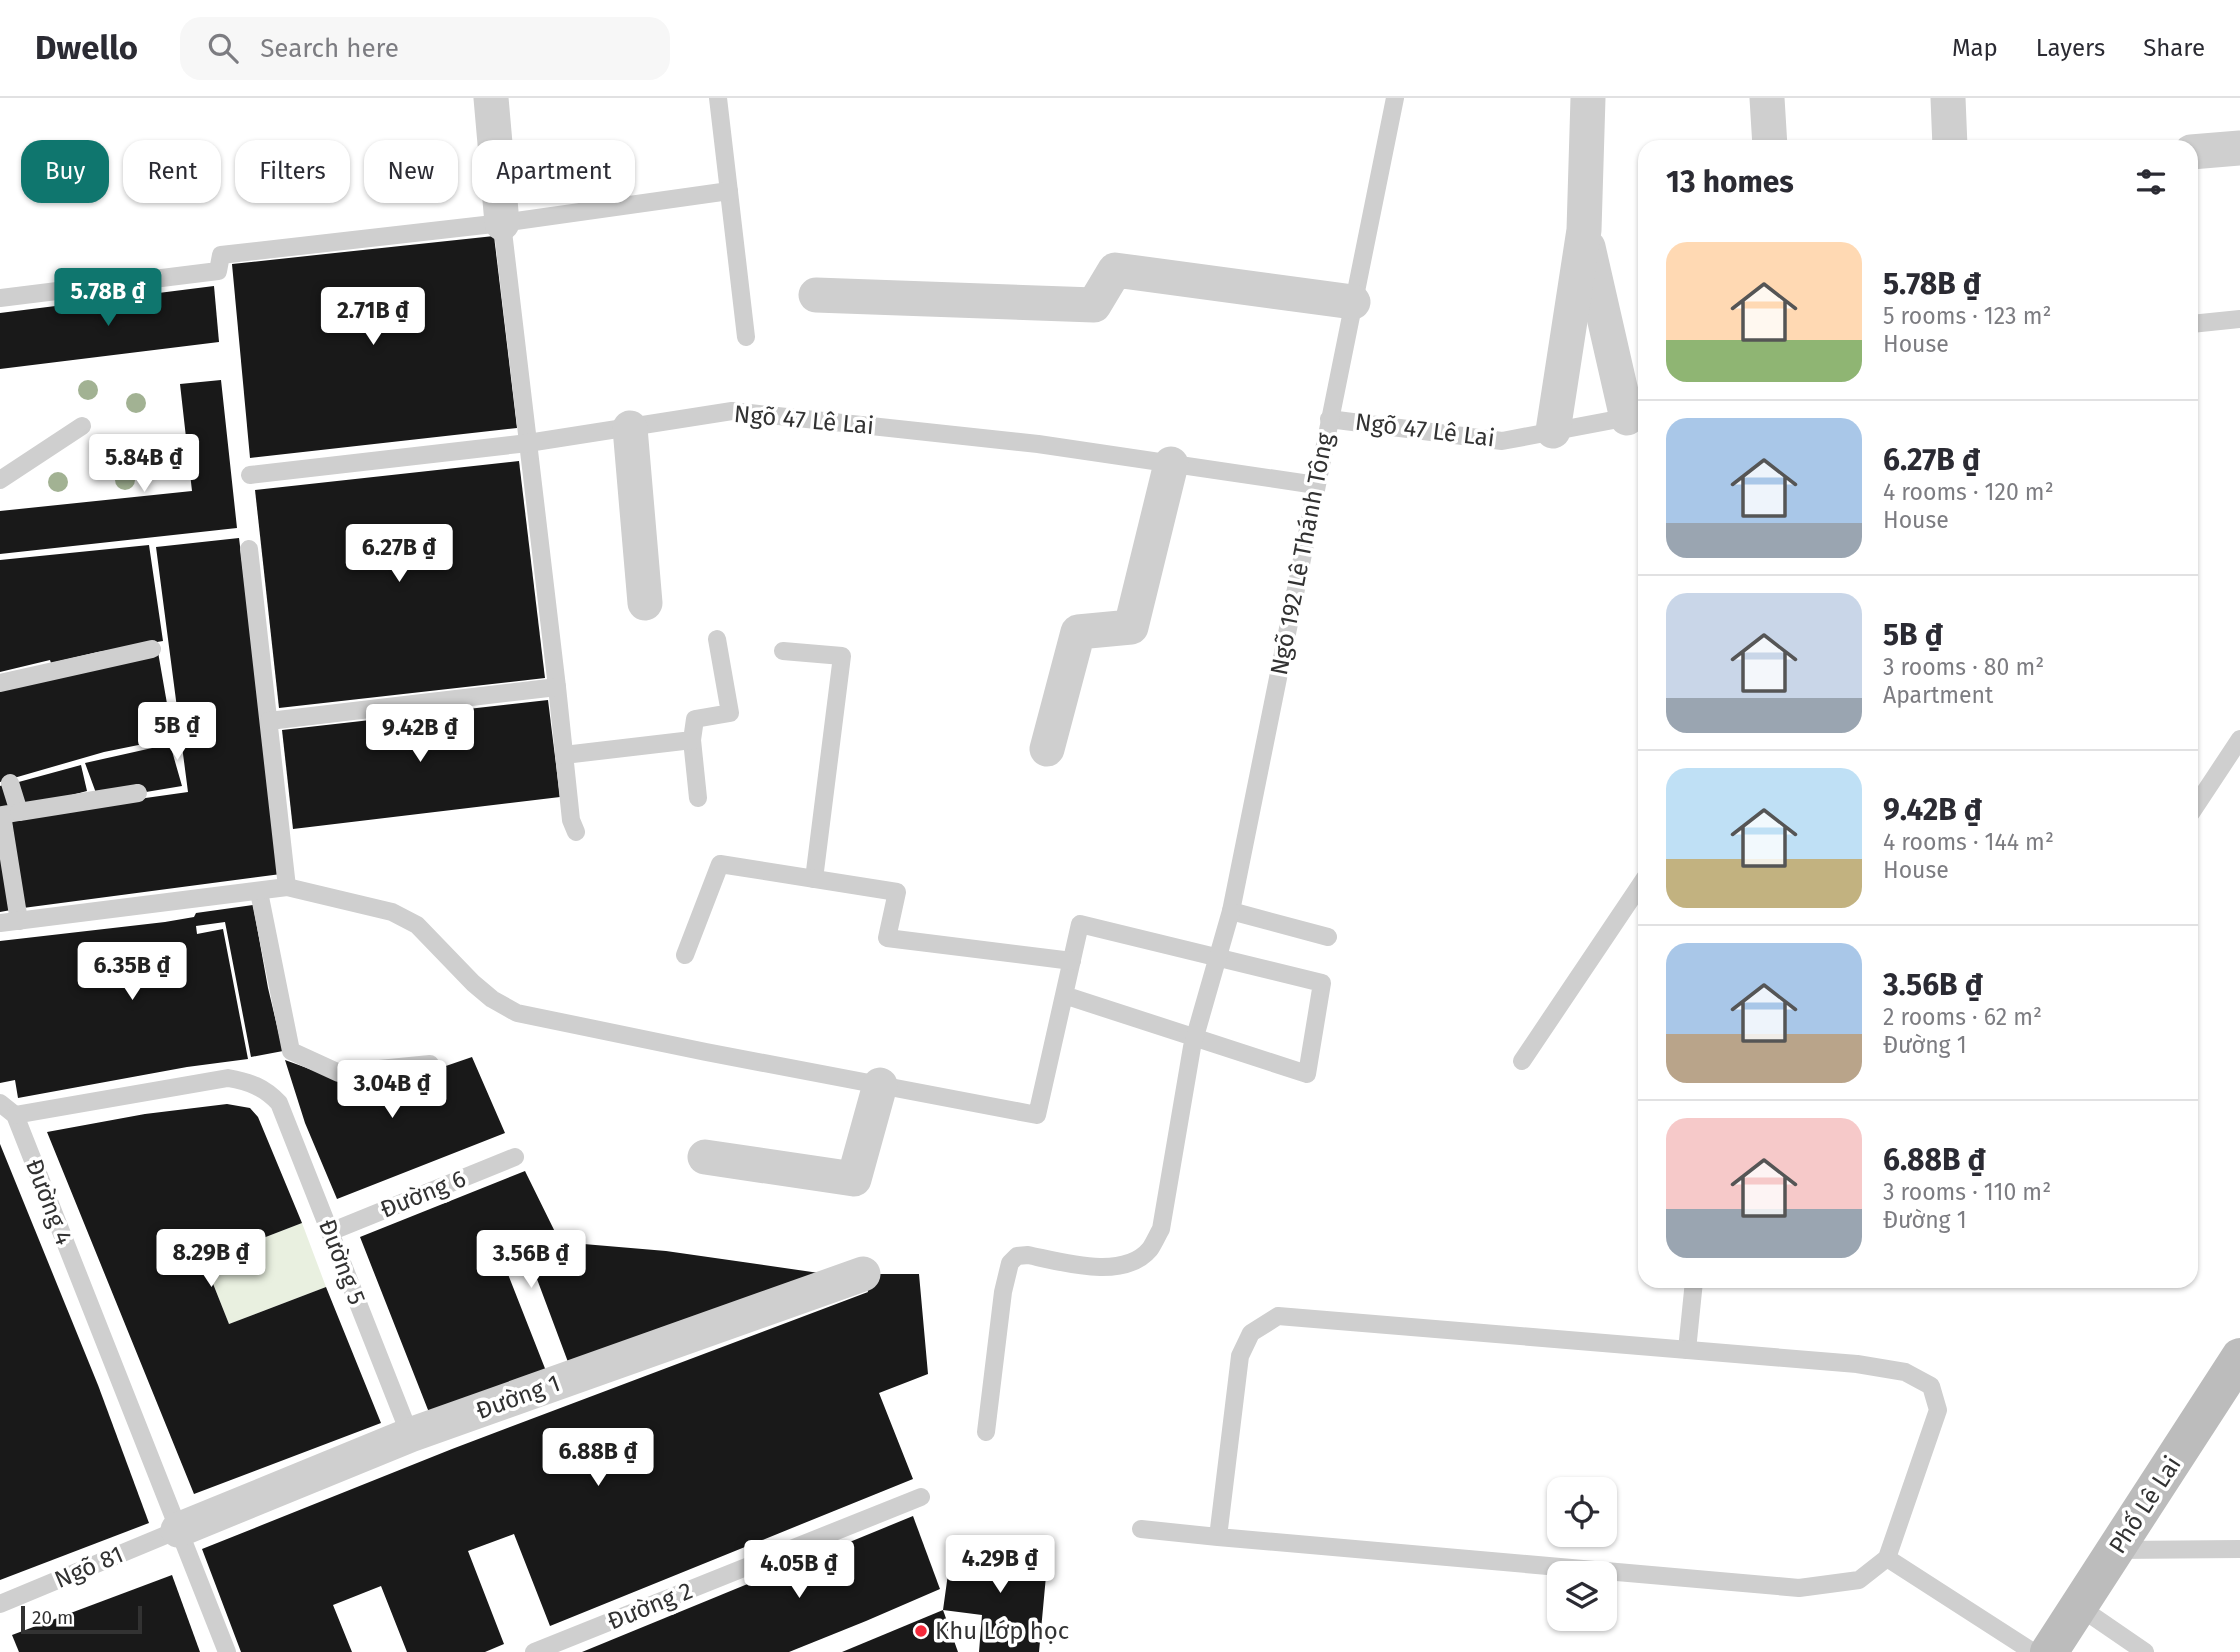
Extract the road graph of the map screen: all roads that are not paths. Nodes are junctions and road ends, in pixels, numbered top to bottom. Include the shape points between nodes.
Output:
1 (491, 98) edge
2 (718, 98) edge
3 (1395, 98) edge
4 (1588, 98) edge
5 (1767, 98) edge
6 (1948, 98) edge
7 (1770, 140) edge
8 (1950, 140) edge
9 (2240, 148) edge
10 (2198, 151) edge
11 (729, 191) junction
12 (502, 223) junction
13 (1584, 230) junction
14 (816, 295) dead end
15 (0, 298) edge
16 (1353, 302) junction
17 (2240, 319) edge
18 (2198, 323) edge
19 (746, 337) dead end
20 (1636, 416) edge
21 (1329, 419) junction
22 (82, 426) dead end
23 (630, 428) junction
24 (1553, 431) junction
25 (528, 443) junction
26 (1171, 464) junction
27 (250, 475) dead end
28 (0, 480) edge
29 (1316, 485) junction
30 (249, 549) dead end
31 (645, 603) dead end
32 (717, 639) dead end
33 (152, 649) dead end
34 (783, 651) dead end
35 (0, 683) edge
36 (558, 687) junction
37 (269, 721) junction
38 (2240, 739) edge
39 (692, 740) junction
40 (1047, 749) dead end
41 (564, 755) junction
42 (10, 783) dead end
43 (138, 793) dead end
44 (698, 797) dead end
45 (2198, 802) edge
46 (7, 814) edge
47 (576, 832) dead end
48 (814, 879) junction
49 (287, 887) junction
50 (1638, 888) edge
51 (259, 892) junction
52 (1231, 911) junction
53 (19, 921) junction
54 (0, 923) edge
55 (1328, 937) dead end
56 (685, 955) dead end
57 (1072, 961) junction
58 (1064, 995) junction
59 (1195, 1038) junction
60 (1522, 1061) dead end
61 (430, 1064) dead end
62 (880, 1086) junction
63 (0, 1103) edge
64 (15, 1115) junction
65 (515, 1157) dead end
66 (705, 1157) dead end
67 (330, 1232) junction
68 (863, 1274) dead end
69 (1693, 1288) edge
70 (1687, 1350) junction
71 (2240, 1357) edge
72 (986, 1432) dead end
73 (410, 1435) junction
74 (921, 1497) dead end
75 (178, 1530) junction
76 (1141, 1530) dead end
77 (1218, 1537) junction
78 (2240, 1549) edge
79 (2115, 1550) junction
80 (1887, 1558) junction
81 (0, 1604) edge
82 (2078, 1606) junction
83 (227, 1652) edge
84 (534, 1652) edge
85 (2033, 1652) edge
86 (2049, 1652) edge
87 (2145, 1652) edge

1 - 12 street
2 - 11 lane
3 - 16 lane, Ngõ 192 Lê Thánh Tông
4 - 13 street
5 - 7 street
6 - 8 street
9 - 10 street
11 - 12 lane
11 - 19 lane
12 - 15 lane via 221,255 218,271
12 - 25 lane
13 - 20 street
13 - 24 street
14 - 16 street via 1094,305 1115,270
16 - 21 lane, Ngõ 192 Lê Thánh Tông
17 - 18 lane
20 - 24 lane, Ngõ 47 Lê Lai
21 - 24 lane, Ngõ 47 Lê Lai via 1502,441
21 - 29 lane, Ngõ 192 Lê Thánh Tông
22 - 28 lane
23 - 25 lane, Ngõ 47 Lê Lai
23 - 26 lane, Ngõ 47 Lê Lai via 732,411 1038,444
23 - 31 street
25 - 27 lane, Ngõ 47 Lê Lai
25 - 36 lane
26 - 29 lane, Ngõ 47 Lê Lai
26 - 40 street via 1131,626 1079,632
29 - 52 lane, Ngõ 192 Lê Thánh Tông
30 - 37 lane
32 - 39 lane via 730,713 695,719
33 - 35 lane
34 - 48 lane via 842,656
36 - 37 lane
36 - 41 lane
37 - 49 lane
38 - 45 lane
39 - 41 lane
39 - 44 lane
41 - 47 lane
42 - 46 lane
43 - 46 lane
46 - 53 lane
48 - 56 lane via 720,864
48 - 57 lane via 897,892 887,939
49 - 51 lane
49 - 62 lane via 391,912 417,925 473,984 517,1013
50 - 60 lane
51 - 53 lane
51 - 61 lane via 291,1051 339,1073
52 - 55 lane
52 - 59 lane, Ngõ 192 Lê Thánh Tông
53 - 54 lane
57 - 58 lane
57 - 59 lane via 1080,924 1322,983 1307,1074
58 - 59 lane
58 - 62 lane via 1037,1115
59 - 72 lane, Ngõ 192 Lê Thánh Tông via 1161,1229 1151,1248 1129,1262 1094,1268 1028,1255 1017,1256 1010,1263
62 - 66 street via 854,1179
63 - 64 lane
64 - 67 lane, Đường 5 via 228,1079 251,1082 279,1103
64 - 75 lane, Đường 4
65 - 67 lane, Đường 6
67 - 73 lane, Đường 5
68 - 73 street, Đường 1
69 - 70 lane
70 - 77 lane via 1278,1316 1251,1333 1240,1356
70 - 80 lane via 1857,1364 1905,1372 1931,1386 1938,1410
71 - 79 street, Phố Lê Lai
73 - 75 street, Đường 1
74 - 84 lane, Đường 2
75 - 81 lane, Ngõ 81
75 - 83 lane
76 - 77 lane
77 - 80 lane via 1799,1588 1859,1580
78 - 79 lane
79 - 82 street, Phố Lê Lai
80 - 85 lane
82 - 86 street, Phố Lê Lai
82 - 87 lane

